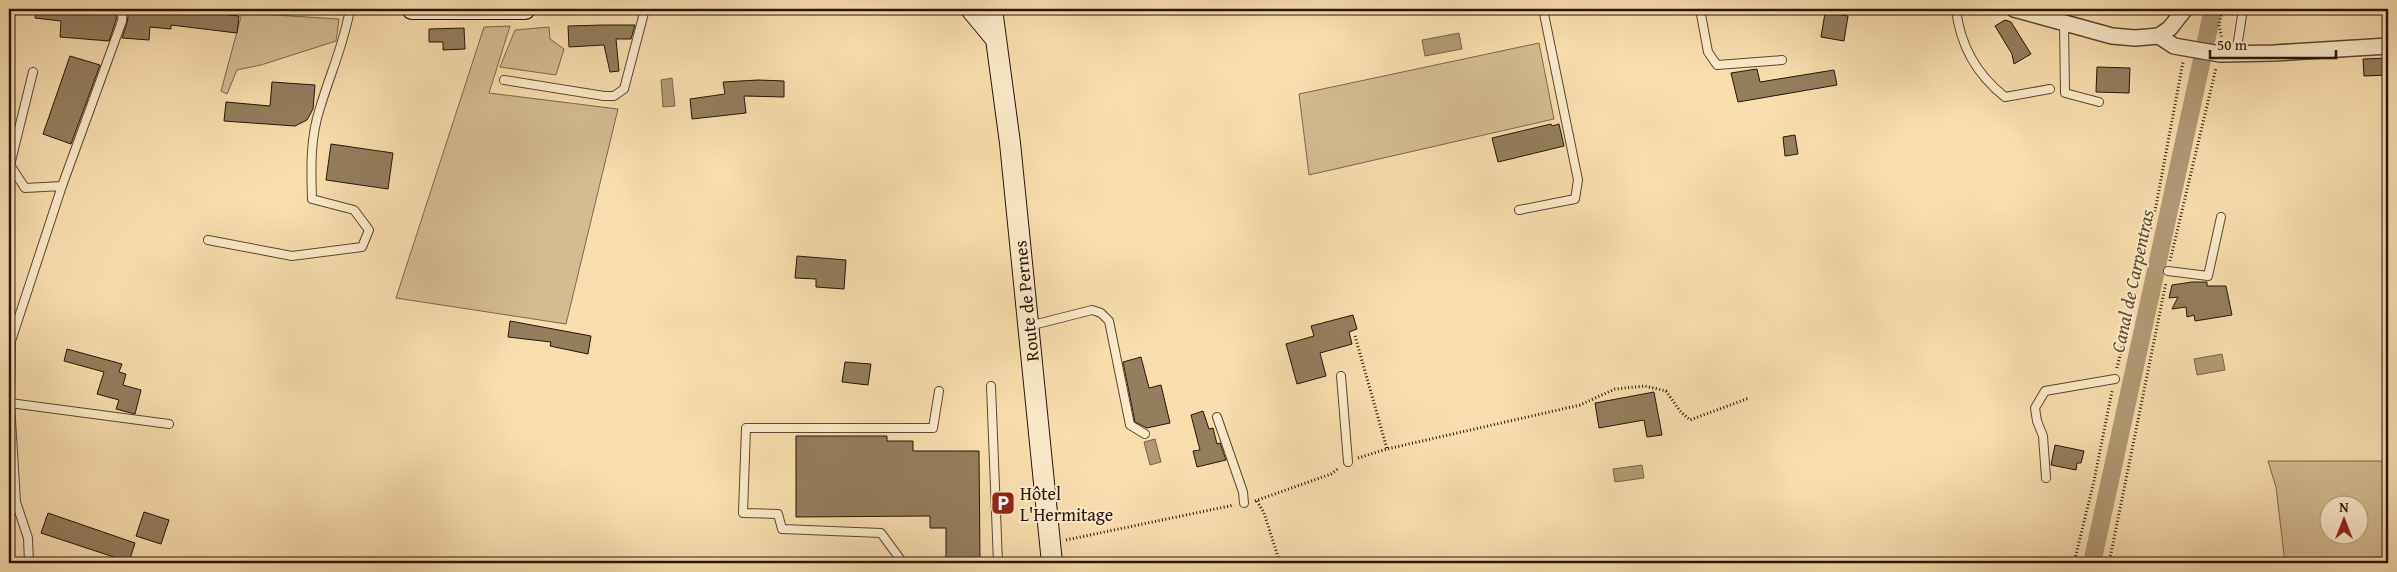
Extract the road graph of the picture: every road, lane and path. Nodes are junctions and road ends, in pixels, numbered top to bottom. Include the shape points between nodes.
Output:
1 (124, 9) edge
2 (350, 9) edge
3 (412, 9) edge
4 (456, 9) edge
5 (525, 9) edge
6 (646, 9) edge
7 (972, 9) edge
8 (992, 9) edge
9 (1544, 9) edge
10 (1700, 9) edge
11 (1956, 9) edge
12 (2014, 9) edge
13 (2185, 9) edge
14 (2223, 9) edge
15 (2243, 9) edge
16 (2064, 23) junction
17 (2159, 36) junction
18 (996, 39) junction
19 (2388, 46) edge
20 (2188, 49) junction
21 (2223, 54) junction
22 (1782, 60) dead end
23 (33, 72) dead end
24 (504, 80) dead end
25 (2050, 89) dead end
26 (2099, 102) dead end
27 (62, 186) junction
28 (1519, 210) dead end
29 (2220, 217) dead end
30 (208, 240) dead end
31 (2168, 271) junction
32 (1029, 326) junction
33 (1355, 336) dead end
34 (1341, 376) dead end
35 (2115, 379) junction
36 (991, 386) dead end
37 (939, 391) dead end
38 (1749, 398) dead end
39 (10, 403) junction
40 (1217, 417) dead end
41 (169, 424) dead end
42 (1145, 434) dead end
43 (1387, 449) junction
44 (1348, 462) junction
45 (2046, 478) dead end
46 (1256, 501) junction
47 (1244, 504) junction
48 (1051, 543) junction
49 (29, 563) edge
50 (903, 563) edge
51 (998, 563) edge
52 (1052, 563) edge
53 (1280, 563) edge
54 (2074, 563) edge
55 (2109, 563) edge

1 - 27 lane
2 - 30 lane via 346,34 319,109 313,138 312,200 354,210 369,230 362,247 292,256
3 - 4 main road
4 - 5 main road
6 - 24 lane via 624,89 614,96
7 - 18 main road
8 - 18 main road, Route de Pernes
9 - 28 lane via 1578,180 1575,199
10 - 22 lane via 1708,52 1717,65
11 - 25 lane via 1963,45 1973,64 2005,97
12 - 16 street
13 - 17 street
14 - 21 path via 2219,24
15 - 21 lane
16 - 17 street via 2112,36
16 - 26 lane via 2065,93
17 - 20 street via 2174,46
18 - 32 main road, Route de Pernes
19 - 21 street
20 - 21 street
20 - 35 path via 2156,206
21 - 31 path via 2208,99
23 - 27 lane via 10,165 25,188
27 - 39 lane via 11,341
29 - 31 lane via 2208,276
31 - 55 path
32 - 42 lane via 1092,310 1101,313 1109,321 1130,426
32 - 48 main road, Route de Pernes
33 - 43 path
34 - 44 lane
35 - 45 lane via 2045,391 2039,398 2035,408 2043,436
35 - 54 path
36 - 51 lane
37 - 50 lane via 933,428 746,428 743,513 778,514 782,529 881,533
38 - 43 path via 1690,420 1666,391 1645,386 1615,390 1580,405
39 - 41 lane
39 - 49 lane via 16,502 28,538
40 - 47 lane via 1243,492
43 - 44 path
44 - 46 path via 1331,474
46 - 47 path
46 - 53 path via 1264,513
47 - 48 path
48 - 52 main road, Route de Pernes

